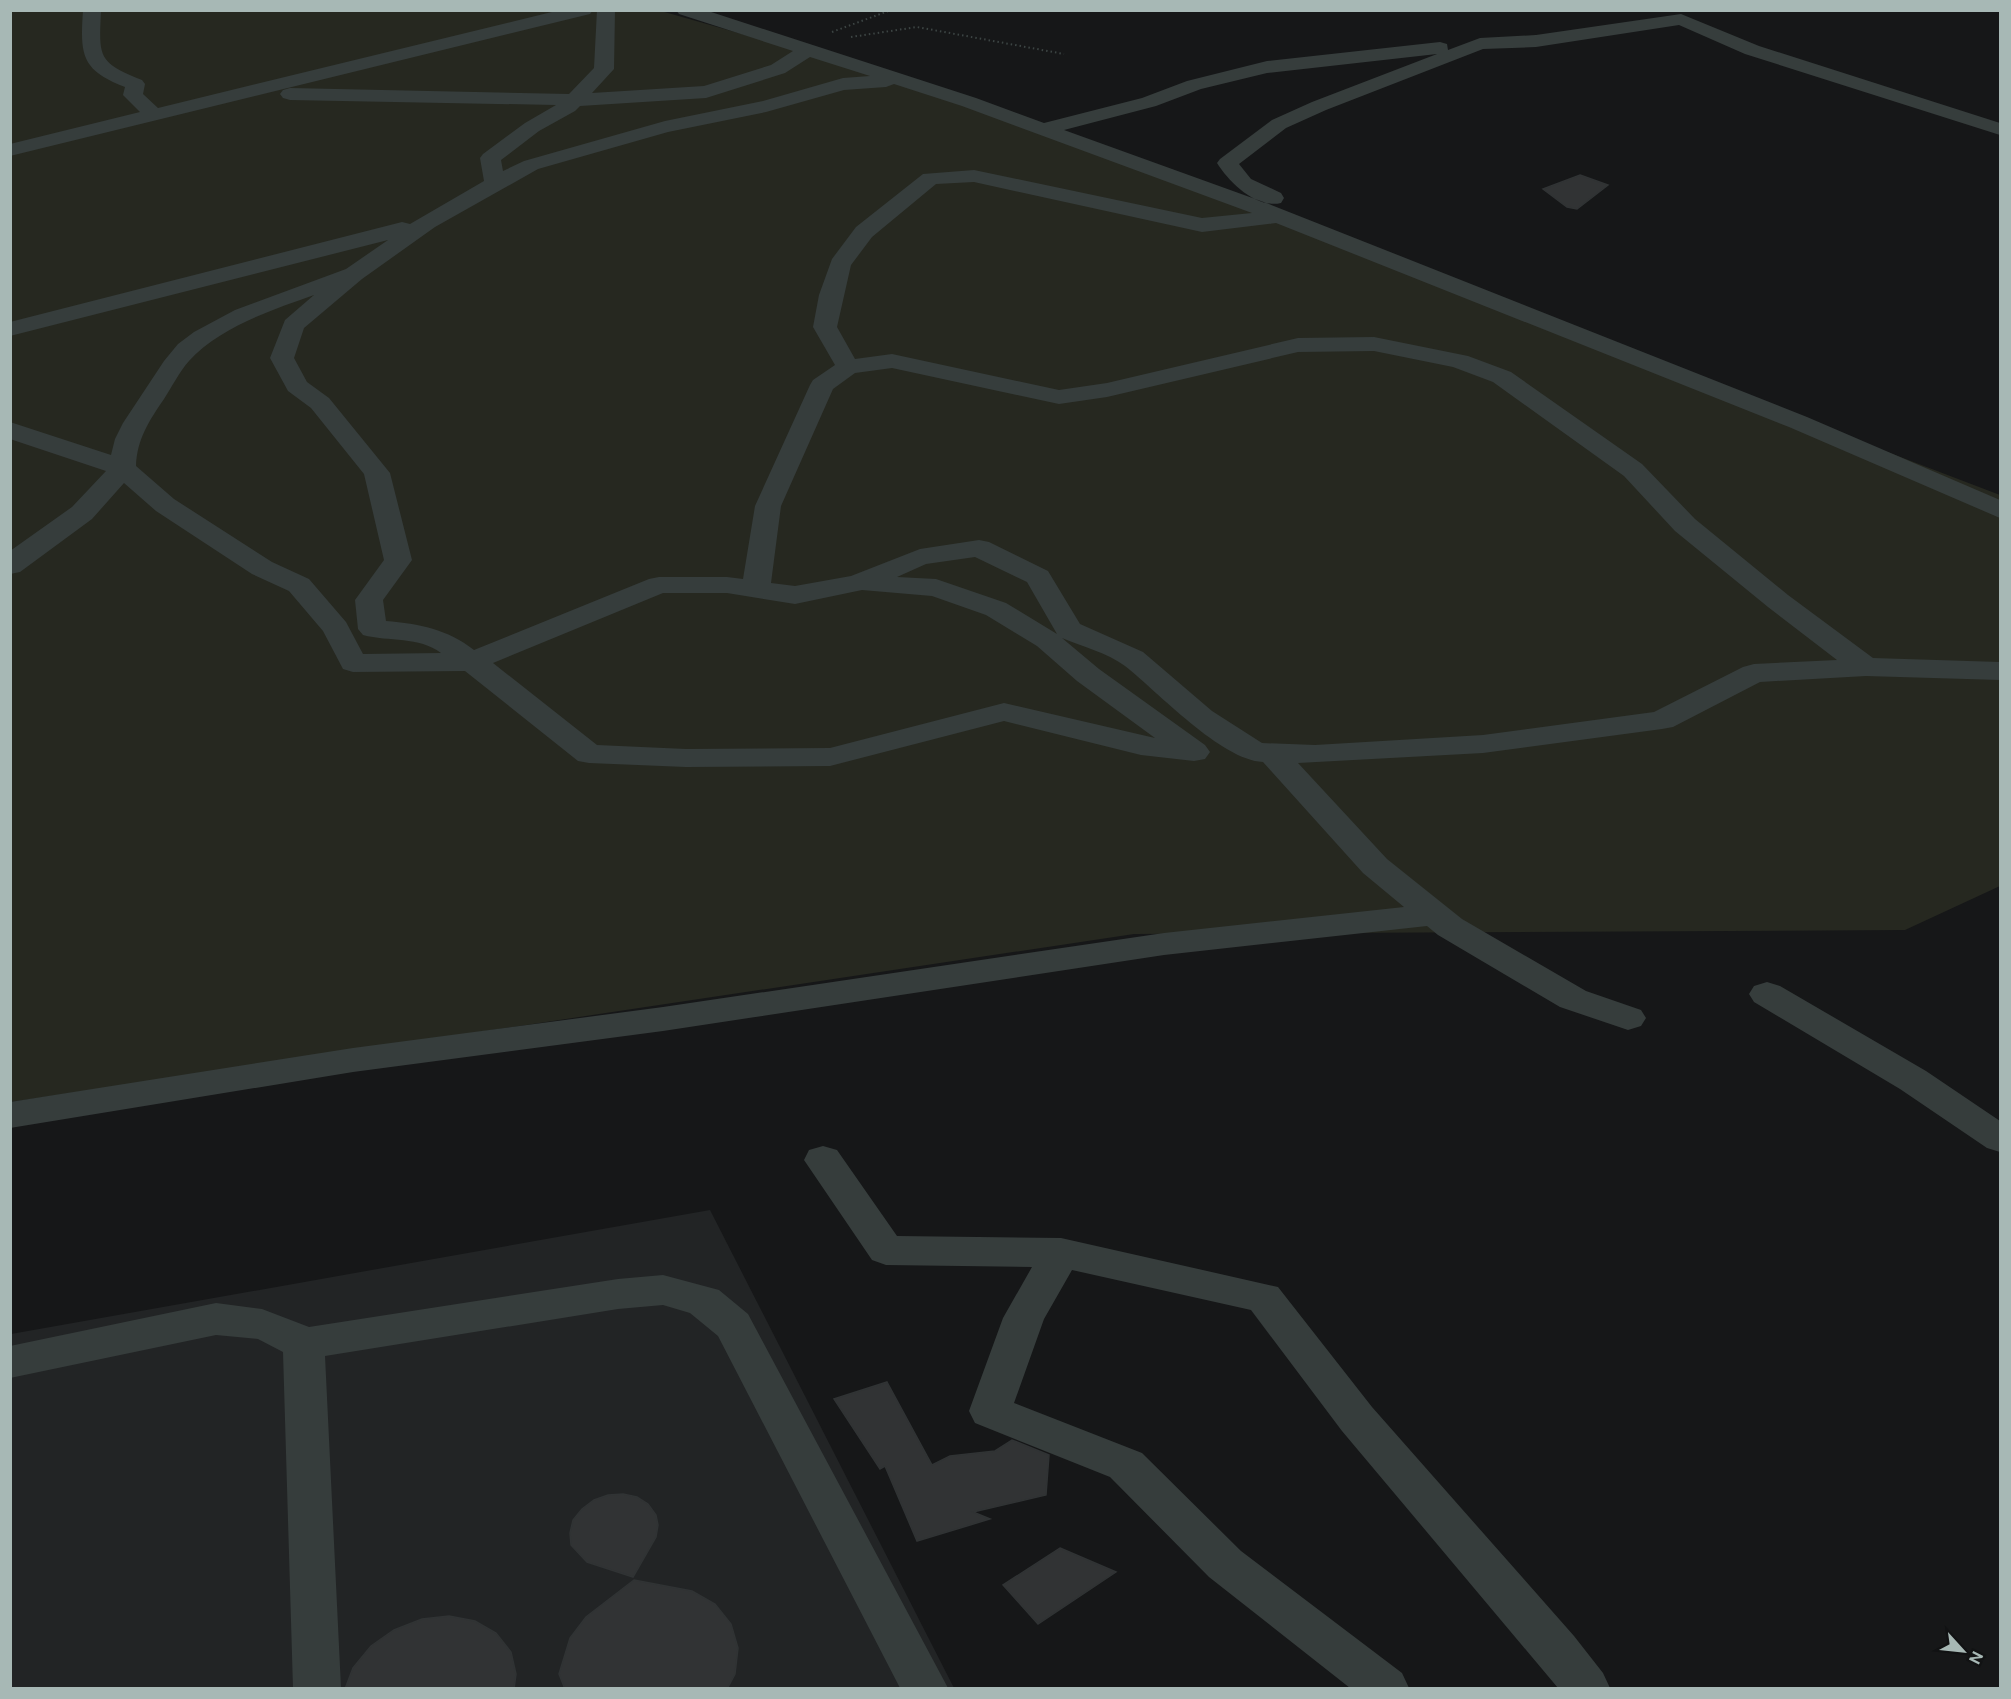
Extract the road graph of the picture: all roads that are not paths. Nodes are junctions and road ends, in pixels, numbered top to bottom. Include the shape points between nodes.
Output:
1 (92, 10) edge
2 (584, 10) edge
3 (606, 10) edge
4 (685, 10) edge
5 (1480, 44) junction
6 (803, 48) junction
7 (903, 80) junction
8 (246, 93) junction
9 (154, 115) junction
10 (1044, 129) junction
11 (2001, 129) edge
12 (10, 150) edge
13 (495, 183) junction
14 (1280, 217) junction
15 (427, 222) junction
16 (1307, 228) junction
17 (354, 274) junction
18 (10, 329) edge
19 (848, 367) junction
20 (10, 430) edge
21 (123, 468) junction
22 (2001, 510) edge
23 (10, 566) edge
24 (858, 583) junction
25 (756, 589) junction
26 (471, 662) junction
27 (1866, 667) junction
28 (2001, 671) edge
29 (1194, 752) junction
30 (1272, 753) junction
31 (1435, 914) junction
32 (1767, 994) dead end
33 (1628, 1018) dead end
34 (10, 1115) edge
35 (2001, 1139) edge
36 (823, 1160) dead end
37 (1061, 1252) junction
38 (304, 1344) junction
39 (10, 1362) edge
40 (317, 1689) edge
41 (924, 1689) edge
42 (1385, 1689) edge
43 (1586, 1689) edge

1 - 9 street via 93,59 108,74 135,84 133,95
2 - 8 street
3 - 13 street via 603,69 568,107 490,158
4 - 6 street
5 - 10 street via 1267,66
5 - 11 street via 1546,39 1681,19 1752,50
5 - 16 street via 1279,124 1227,164 1244,183 1294,208
6 - 7 street
6 - 8 street via 778,69 706,92 566,100
7 - 10 street
7 - 13 street via 843,84 766,106 665,127 531,165
8 - 9 street
9 - 12 street
10 - 14 street
13 - 15 street
14 - 16 street
14 - 19 street via 1202,225 974,176 930,178 864,232 840,264 825,327
15 - 17 street
15 - 18 street via 266,267 150,292
16 - 22 street via 1798,422
17 - 21 street via 248,314 185,351 138,417 123,448
17 - 26 street via 293,325 282,358 297,386 320,403 377,473 398,560 369,600 373,629 445,642
19 - 25 street via 822,386 768,506
19 - 27 street via 892,361 1059,397 1107,390 1298,345 1374,344 1459,362 1502,377 1633,470 1684,525
20 - 21 street
21 - 23 street via 82,513
21 - 26 street via 165,505 262,568 299,585 336,628 353,663
24 - 25 street via 795,595
24 - 29 street via 936,588 996,609 1047,640
24 - 30 street via 920,557 979,549 1038,577 1069,630 1132,658 1201,717 1255,752
25 - 26 street via 659,585
26 - 29 street via 589,754 830,757 1004,712 1141,746
27 - 28 street
27 - 30 street via 1754,673 1662,720 1483,744
29 - 30 street
30 - 31 street via 1375,866
31 - 33 street via 1450,927 1573,999
31 - 34 street via 1164,944 675,1017 353,1060
32 - 35 street via 1913,1080
36 - 37 street via 886,1250
37 - 42 street via 1024,1318 990,1411 1126,1465 1225,1564
37 - 43 street via 1264,1299 1357,1419 1557,1650
38 - 39 street via 258,1322 216,1319
38 - 40 street
38 - 41 street via 618,1294 663,1290 704,1301 733,1325

